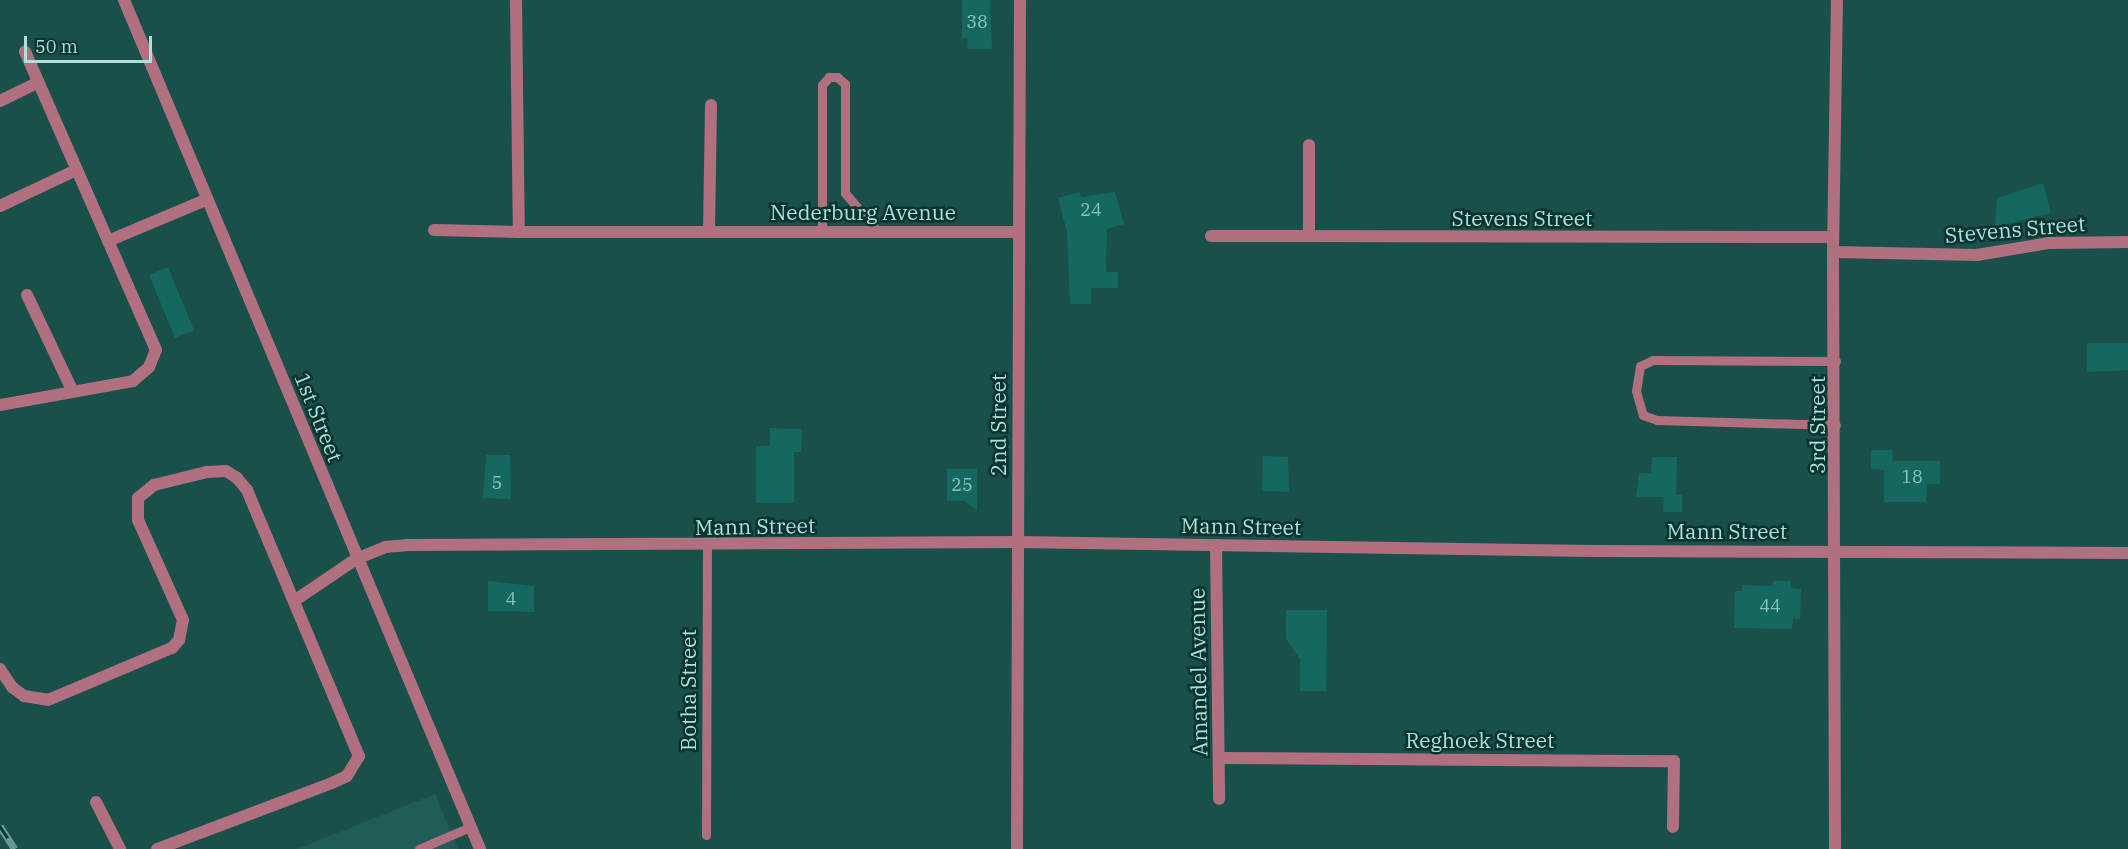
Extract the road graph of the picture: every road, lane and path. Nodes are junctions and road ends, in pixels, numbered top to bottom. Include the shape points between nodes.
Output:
1 (124, 0) edge
2 (516, 0) edge
3 (1020, 0) edge
4 (1837, 0) edge
5 (25, 52) dead end
6 (39, 82) junction
7 (0, 101) edge
8 (711, 105) dead end
9 (1309, 145) dead end
10 (76, 170) junction
11 (208, 199) junction
12 (0, 206) edge
13 (434, 230) dead end
14 (519, 232) junction
15 (709, 232) junction
16 (822, 232) junction
17 (878, 232) junction
18 (1017, 232) junction
19 (1211, 236) dead end
20 (1309, 236) junction
21 (1833, 237) junction
22 (108, 241) junction
23 (2128, 242) edge
24 (1833, 252) junction
25 (27, 295) dead end
26 (1836, 362) junction
27 (73, 392) junction
28 (0, 405) edge
29 (1836, 425) junction
30 (1018, 542) junction
31 (1216, 545) junction
32 (706, 546) junction
33 (1836, 550) junction
34 (2128, 552) edge
35 (356, 559) junction
36 (294, 601) junction
37 (0, 669) edge
38 (1219, 758) junction
39 (1218, 799) dead end
40 (96, 802) dead end
41 (470, 827) junction
42 (1673, 827) dead end
43 (706, 835) dead end
44 (120, 849) edge
45 (157, 849) edge
46 (420, 849) edge
47 (480, 849) edge
48 (1017, 849) edge
49 (1835, 849) edge

1 - 11 street, 1st Street
2 - 14 street
3 - 18 street, 2nd Street
4 - 21 street, 3rd Street
5 - 6 street
6 - 7 street
6 - 10 street
8 - 15 street
9 - 20 street
10 - 12 street
10 - 22 street
11 - 22 street
11 - 35 street, 1st Street
13 - 14 street, Nederburg Avenue
14 - 15 street, Nederburg Avenue
15 - 16 street, Nederburg Avenue
16 - 17 street, Nederburg Avenue
16 - 17 lane via 822,85 832,77 841,78 844,84 845,193
17 - 18 street, Nederburg Avenue
18 - 30 street, 2nd Street
19 - 20 street, Stevens Street
20 - 21 street, Stevens Street
21 - 24 street, 3rd Street
22 - 27 street via 156,350 155,358 133,381
23 - 24 street, Stevens Street via 2049,243 1977,255
24 - 26 street, 3rd Street
25 - 27 street
26 - 29 street, 3rd Street
26 - 29 lane via 1653,360 1640,366 1636,391 1642,415 1657,420
27 - 28 street
29 - 33 street, 3rd Street
30 - 31 street, Mann Street
30 - 32 street, Mann Street
30 - 48 street, 2nd Street
31 - 33 street, Mann Street via 1594,552
31 - 38 street, Amandel Avenue
32 - 35 street, Mann Street via 406,545 386,547
32 - 43 lane, Botha Street
33 - 34 street, Mann Street
33 - 49 street, 3rd Street
35 - 36 street, Mann Street
35 - 41 street, 1st Street
36 - 37 street via 247,490 226,471 154,484 138,498 138,520 183,620 179,640 172,648 48,700 24,696
36 - 45 street via 357,748 354,768 332,783
38 - 39 street, Amandel Avenue
38 - 42 street, Reghoek Street via 1674,761
40 - 44 street
41 - 46 lane
41 - 47 street, 1st Street

